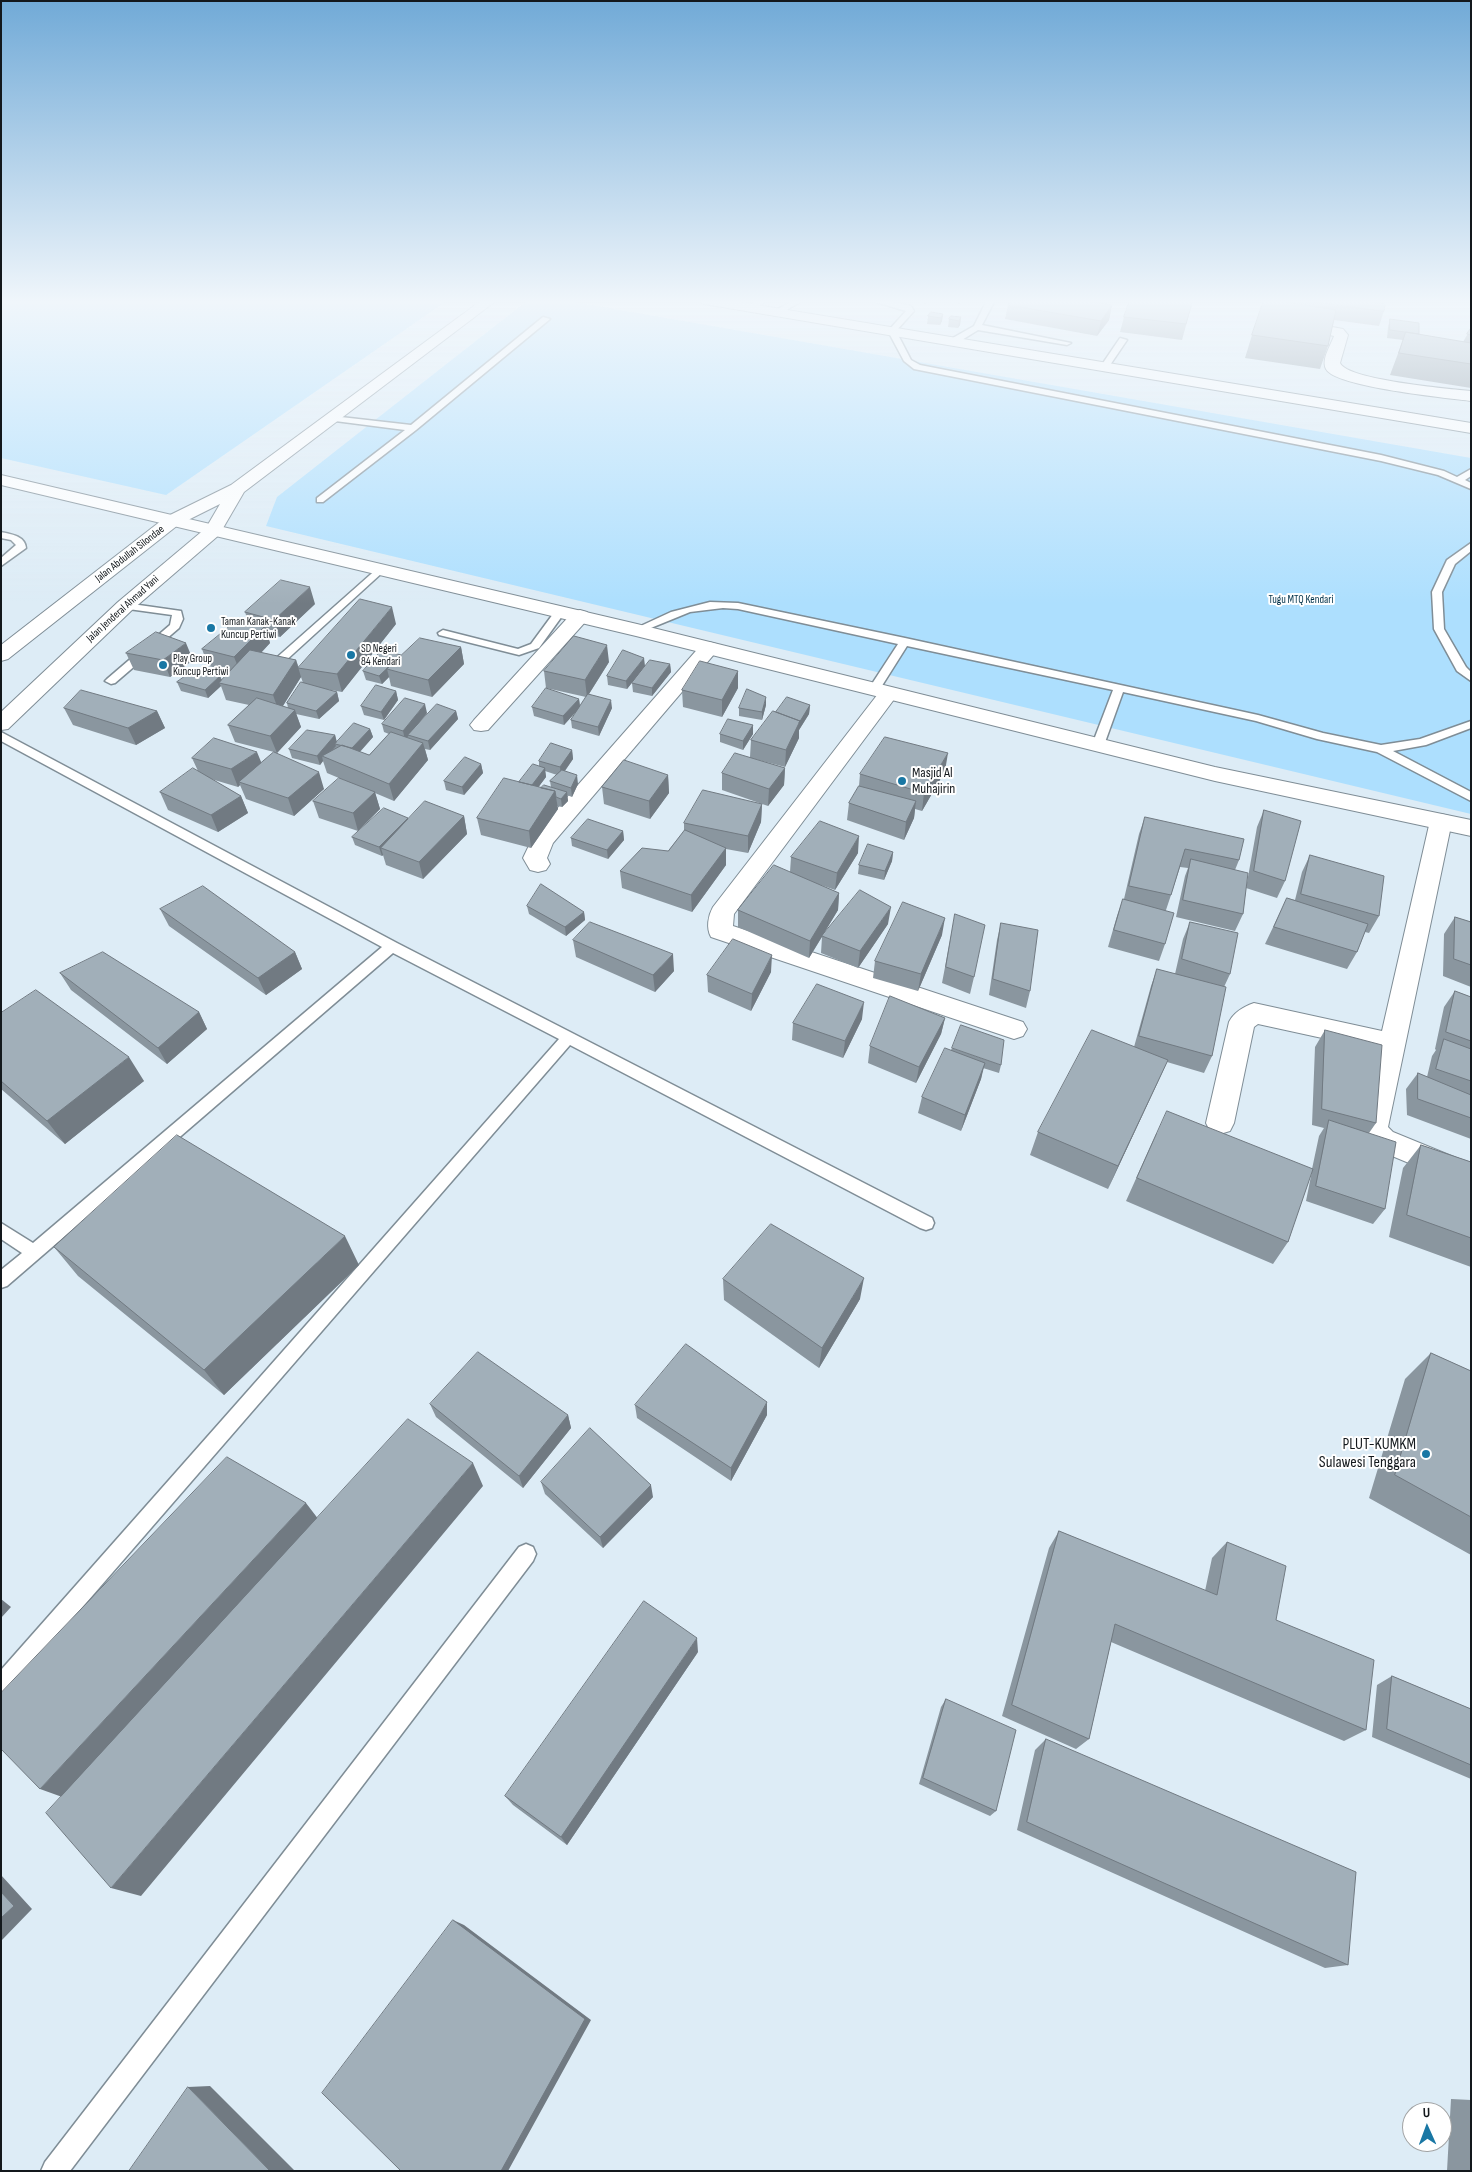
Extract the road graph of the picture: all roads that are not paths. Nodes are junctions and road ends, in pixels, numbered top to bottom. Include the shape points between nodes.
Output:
1 (357, 401) edge
2 (446, 401) edge
3 (1087, 401) edge
4 (1314, 401) edge
5 (335, 418) junction
6 (413, 428) junction
7 (1471, 428) edge
8 (1471, 472) edge
9 (1, 480) edge
10 (1458, 480) junction
11 (1471, 486) edge
12 (237, 490) junction
13 (320, 500) dead end
14 (172, 521) junction
15 (213, 531) junction
16 (1, 535) edge
17 (1471, 546) edge
18 (1, 563) edge
19 (379, 570) junction
20 (125, 606) junction
21 (570, 614) junction
22 (637, 630) junction
23 (443, 633) dead end
24 (905, 641) junction
25 (709, 648) junction
26 (1, 655) edge
27 (278, 662) edge
28 (1471, 678) edge
29 (111, 681) dead end
30 (1119, 689) junction
31 (881, 692) junction
32 (1, 724) edge
33 (1471, 724) edge
34 (481, 725) dead end
35 (1, 736) edge
36 (1098, 745) junction
37 (1381, 749) junction
38 (1471, 797) edge
39 (1440, 821) junction
40 (1471, 828) edge
41 (538, 864) dead end
42 (392, 946) junction
43 (1014, 1029) dead end
44 (569, 1037) junction
45 (1391, 1043) junction
46 (1220, 1123) dead end
47 (1471, 1177) edge
48 (926, 1223) dead end
49 (1, 1230) edge
50 (33, 1252) junction
51 (1, 1281) edge
52 (526, 1554) dead end
53 (1, 1686) edge
54 (54, 2171) edge

1 - 5 main road, Jalan Abdullah Silondae
2 - 6 lane
3 - 10 lane via 1382,458 1441,472
4 - 7 main road
5 - 6 lane
5 - 12 main road, Jalan Abdullah Silondae
6 - 13 lane
8 - 10 lane
9 - 14 main road
10 - 11 lane
12 - 14 main road, Jalan Abdullah Silondae
12 - 15 main road, Jalan Jenderal Ahmad Yani
14 - 15 main road
14 - 26 main road, Jalan Abdullah Silondae
15 - 19 main road
15 - 20 main road, Jalan Jenderal Ahmad Yani
16 - 18 lane via 14,538 21,548
17 - 28 lane via 1451,562 1437,592 1440,629 1461,669
19 - 21 main road
19 - 27 lane
20 - 29 lane via 177,613 178,619 175,626
20 - 32 main road, Jalan Jenderal Ahmad Yani
21 - 22 main road
21 - 23 lane via 534,646 519,652
21 - 34 main road
22 - 24 lane via 696,606 718,604
22 - 25 main road
24 - 30 lane
24 - 31 lane
25 - 31 main road
25 - 41 main road via 542,840 535,858
30 - 36 lane
30 - 37 lane via 1258,718
31 - 36 main road
31 - 43 main road via 722,913 720,931
33 - 37 lane via 1422,742
35 - 42 lane
36 - 39 main road via 1215,774
37 - 38 lane
39 - 40 main road
39 - 45 main road
42 - 44 lane
42 - 50 lane
44 - 48 lane
44 - 53 lane
45 - 46 main road via 1254,1013 1242,1022
45 - 47 main road via 1373,1126 1375,1134 1410,1153
49 - 50 lane
50 - 51 lane
52 - 54 lane

